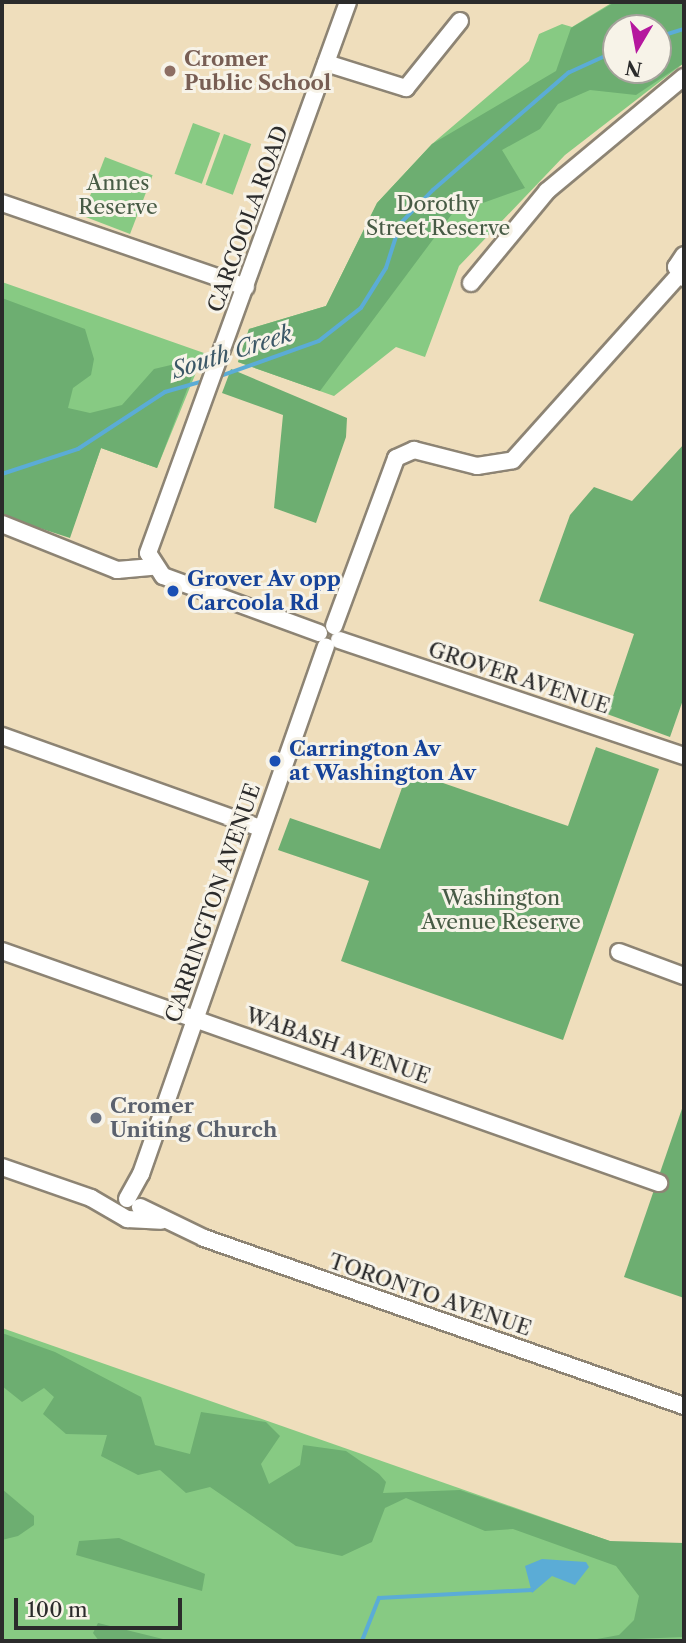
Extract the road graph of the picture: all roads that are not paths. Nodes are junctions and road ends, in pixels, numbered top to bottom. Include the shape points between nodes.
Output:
1 (348, 2) edge
2 (460, 21) dead end
3 (326, 62) junction
4 (684, 77) edge
5 (2, 203) edge
6 (684, 256) edge
7 (682, 276) edge
8 (471, 283) dead end
9 (246, 287) junction
10 (2, 524) edge
11 (153, 567) junction
12 (329, 636) junction
13 (2, 736) edge
14 (684, 756) edge
15 (261, 828) junction
16 (2, 951) edge
17 (619, 952) dead end
18 (684, 975) edge
19 (195, 1018) junction
20 (2, 1167) edge
21 (659, 1183) dead end
22 (131, 1207) junction
23 (684, 1406) edge

1 - 3 street, CARCOOLA ROAD
2 - 3 street via 406,89
3 - 9 street, CARCOOLA ROAD
4 - 8 street via 563,175
5 - 9 street
6 - 7 street via 677,262
7 - 12 street, CARRINGTON AVENUE via 526,448 501,465 477,466 430,450 405,453 383,482
9 - 11 street, CARCOOLA ROAD via 150,540
10 - 11 street, GROVER AVENUE via 117,570
11 - 12 street, GROVER AVENUE
12 - 14 street, GROVER AVENUE
12 - 15 street, CARRINGTON AVENUE
13 - 15 street
15 - 19 street, CARRINGTON AVENUE
16 - 19 street, WABASH AVENUE
17 - 18 street
19 - 21 street, WABASH AVENUE
19 - 22 street, CARRINGTON AVENUE
20 - 22 street, TORONTO AVENUE
22 - 23 street, TORONTO AVENUE

